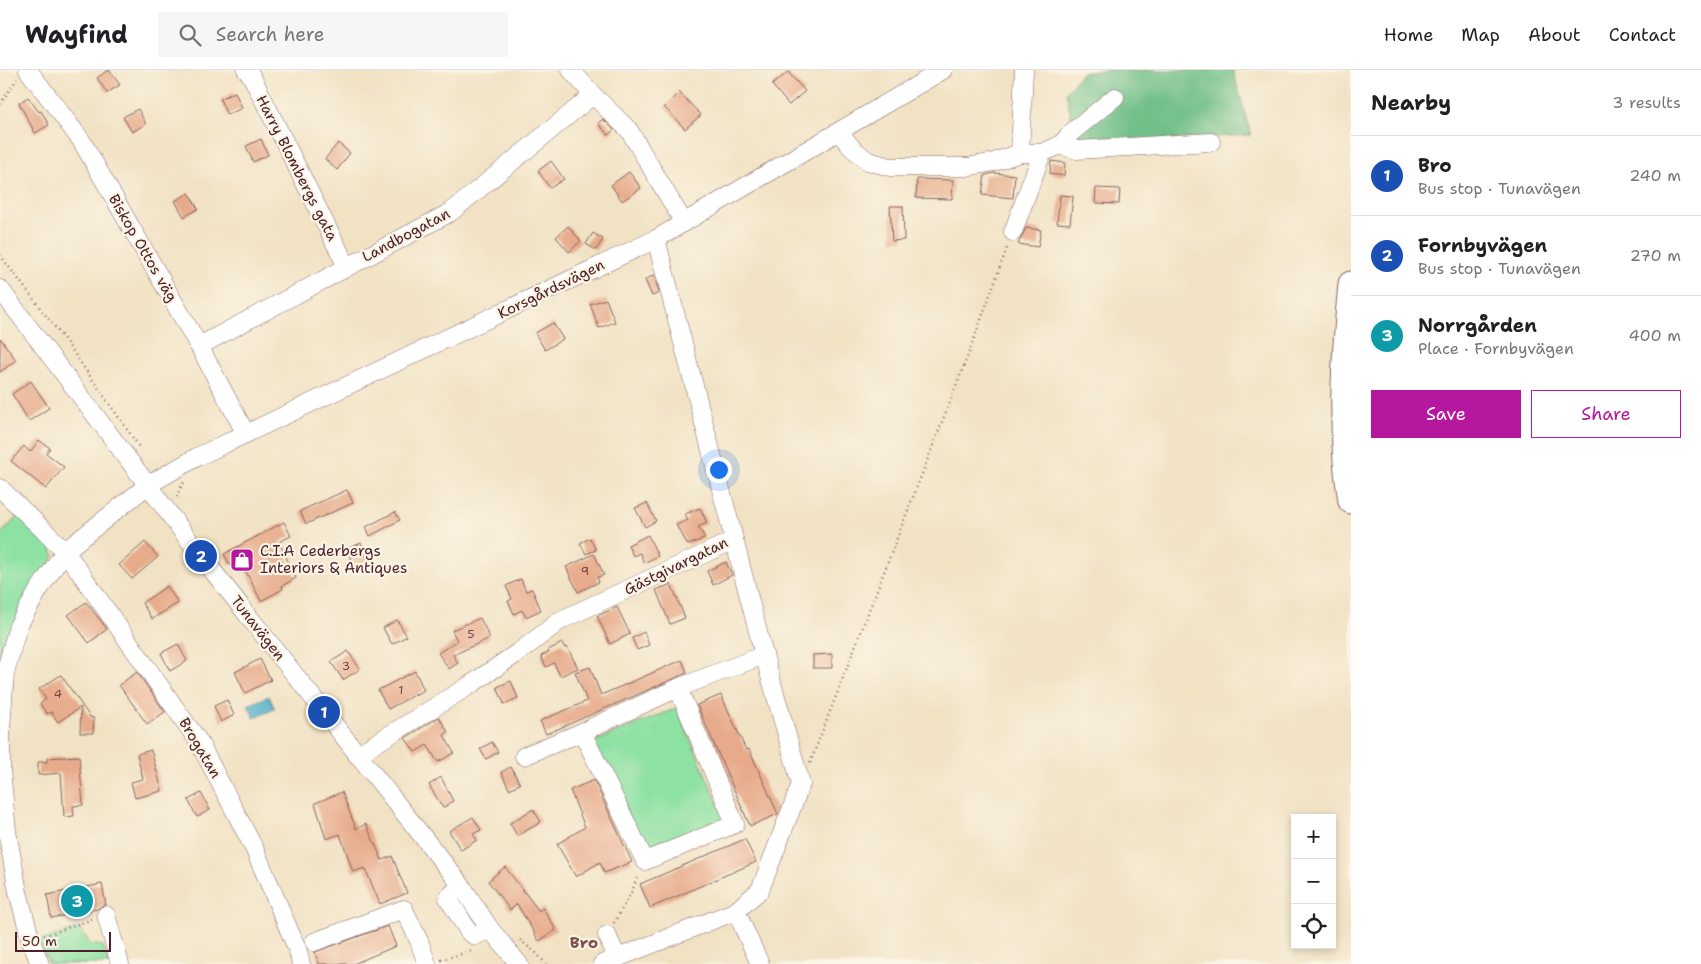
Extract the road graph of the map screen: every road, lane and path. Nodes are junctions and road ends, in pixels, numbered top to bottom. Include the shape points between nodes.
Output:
1 (571, 70) edge
2 (943, 70) edge
3 (1024, 70) edge
4 (251, 72) edge
5 (23, 73) edge
6 (593, 95) junction
7 (1114, 97) dead end
8 (0, 104) edge
9 (839, 132) junction
10 (1211, 142) dead end
11 (1060, 145) junction
12 (1020, 153) junction
13 (1042, 153) junction
14 (684, 223) junction
15 (1013, 232) joint
16 (656, 239) junction
17 (347, 267) junction
18 (1351, 284) edge
19 (0, 289) edge
20 (199, 346) junction
21 (246, 434) junction
22 (148, 485) junction
23 (0, 488) edge
24 (1351, 501) edge
25 (734, 540) junction
26 (65, 551) junction
27 (764, 655) junction
28 (678, 688) junction
29 (582, 732) junction
30 (357, 754) junction
31 (524, 756) dead end
32 (801, 784) junction
33 (645, 861) junction
34 (736, 911) junction
35 (106, 915) joint
36 (607, 935) joint
37 (517, 938) dead end
38 (30, 941) junction
39 (314, 942) dead end
40 (609, 961) edge
41 (40, 964) edge
42 (120, 964) edge
43 (301, 964) edge
44 (427, 964) edge
45 (519, 964) edge
46 (546, 964) edge
47 (760, 964) edge

1 - 6 street
2 - 9 street, Korsgårdsvägen
3 - 12 street
4 - 17 street, Harry Blombergs gata
5 - 8 path
5 - 20 street, Biskop Ottos väg via 81,140
6 - 14 street via 629,130
6 - 17 street, Landbogatan via 452,212
7 - 11 street
9 - 12 street via 868,161 890,167 967,167
9 - 14 street, Korsgårdsvägen
10 - 11 street via 1077,150
11 - 13 street
12 - 13 street
13 - 15 street
14 - 16 street, Korsgårdsvägen
15 - 32 path
16 - 21 street, Korsgårdsvägen
16 - 25 street, Gästgivargatan
17 - 20 street, Landbogatan
18 - 24 highway via 1344,379 1344,441
19 - 22 street, Tunavägen
20 - 21 street, Biskop Ottos väg
21 - 22 street, Korsgårdsvägen
22 - 26 street, Korsgårdsvägen
22 - 30 street, Tunavägen
23 - 26 street, Brogatan
25 - 27 street
25 - 30 street, Gästgivargatan via 561,620 467,687
26 - 38 street, Korsgårdsvägen via 18,626 5,674 0,729 3,805
26 - 43 street, Brogatan via 199,742 254,848
27 - 28 street
27 - 32 street
28 - 29 street
28 - 33 street via 735,824
29 - 31 street
29 - 33 street
30 - 45 street, Tunavägen
32 - 34 street via 760,890
33 - 36 path
34 - 40 street
34 - 47 street
35 - 38 path
35 - 42 street
36 - 40 street
37 - 46 path
38 - 41 street, Korsgårdsvägen
39 - 44 street via 404,909

